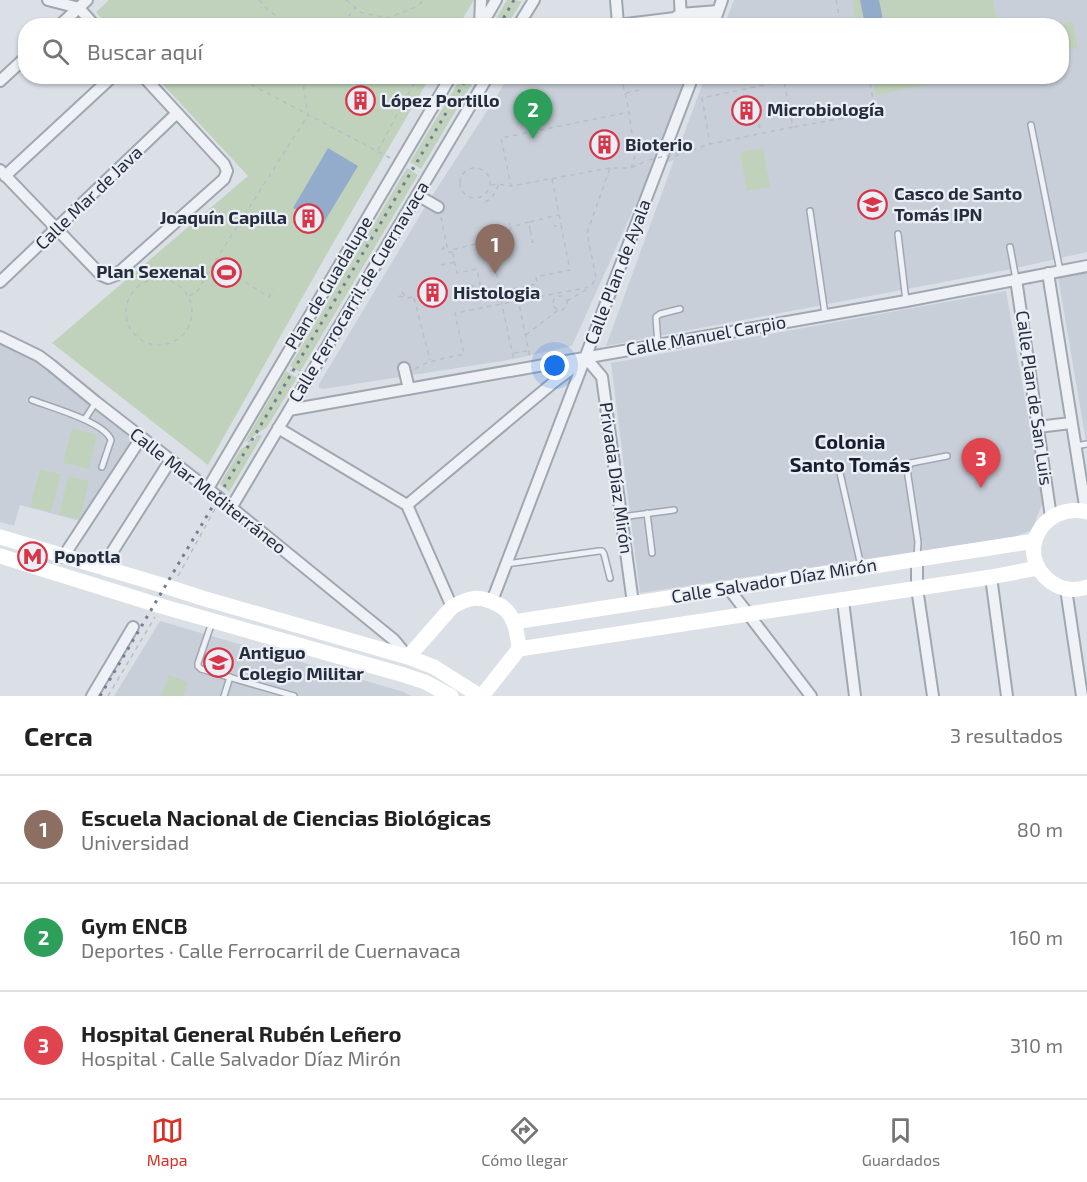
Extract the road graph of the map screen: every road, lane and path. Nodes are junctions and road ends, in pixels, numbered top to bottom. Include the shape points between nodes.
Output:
1 (48, 0) edge
2 (259, 0) edge
3 (346, 0) edge
4 (423, 0) edge
5 (481, 0) edge
6 (496, 0) edge
7 (534, 0) edge
8 (616, 0) edge
9 (680, 0) edge
10 (722, 0) edge
11 (836, 0) edge
12 (63, 2) edge
13 (83, 4) edge
14 (356, 8) junction
15 (679, 17) junction
16 (68, 18) edge
17 (91, 18) edge
18 (280, 18) edge
19 (346, 18) edge
20 (481, 18) edge
21 (486, 18) edge
22 (523, 18) edge
23 (615, 18) edge
24 (671, 18) edge
25 (715, 18) edge
26 (839, 18) edge
27 (18, 64) edge
28 (0, 81) edge
29 (104, 84) edge
30 (150, 84) edge
31 (251, 84) edge
32 (303, 84) edge
33 (414, 84) edge
34 (446, 84) edge
35 (483, 84) edge
36 (623, 84) edge
37 (689, 84) edge
38 (770, 84) edge
39 (785, 84) edge
40 (870, 84) edge
41 (640, 90) dead end
42 (625, 93) junction
43 (831, 110) dead end
44 (629, 112) junction
45 (177, 113) junction
46 (308, 115) junction
47 (834, 120) junction
48 (759, 124) dead end
49 (1031, 125) dead end
50 (793, 127) junction
51 (761, 134) junction
52 (710, 144) junction
53 (693, 150) junction
54 (378, 151) junction
55 (390, 158) dead end
56 (655, 160) junction
57 (610, 168) junction
58 (630, 168) junction
59 (413, 169) dead end
60 (419, 172) dead end
61 (3, 173) edge
62 (552, 178) junction
63 (499, 184) junction
64 (490, 185) junction
65 (511, 186) junction
66 (417, 195) junction
67 (485, 202) dead end
68 (439, 211) joint
69 (810, 211) dead end
70 (559, 214) junction
71 (529, 222) junction
72 (510, 223) dead end
73 (561, 225) junction
74 (554, 226) dead end
75 (57, 228) junction
76 (898, 234) dead end
77 (507, 235) junction
78 (446, 239) junction
79 (486, 239) dead end
80 (490, 240) junction
81 (531, 242) dead end
82 (1010, 247) dead end
83 (441, 249) dead end
84 (453, 252) junction
85 (455, 262) junction
86 (214, 263) junction
87 (441, 265) dead end
88 (494, 266) junction
89 (1087, 266) edge
90 (1060, 271) junction
91 (1048, 273) junction
92 (2, 275) edge
93 (1016, 279) junction
94 (480, 284) junction
95 (590, 287) junction
96 (516, 288) junction
97 (273, 290) dead end
98 (402, 292) dead end
99 (500, 292) junction
100 (189, 296) junction
101 (399, 296) dead end
102 (414, 297) junction
103 (407, 298) junction
104 (518, 300) junction
105 (567, 301) junction
106 (906, 301) junction
107 (502, 304) junction
108 (680, 309) dead end
109 (558, 310) junction
110 (449, 313) dead end
111 (456, 314) junction
112 (825, 314) junction
113 (450, 318) dead end
114 (525, 336) junction
115 (0, 337) edge
116 (658, 345) junction
117 (528, 350) junction
118 (513, 353) junction
119 (586, 358) junction
120 (431, 361) junction
121 (532, 368) junction
122 (405, 369) joint
123 (516, 370) junction
124 (293, 372) dead end
125 (299, 375) dead end
126 (409, 389) junction
127 (32, 400) dead end
128 (96, 402) junction
129 (289, 410) junction
130 (85, 419) junction
131 (1071, 423) junction
132 (1038, 427) junction
133 (273, 429) junction
134 (141, 438) junction
135 (1087, 444) edge
136 (1075, 446) junction
137 (229, 452) junction
138 (948, 456) dead end
139 (170, 461) junction
140 (838, 464) dead end
141 (102, 467) dead end
142 (207, 490) junction
143 (407, 506) junction
144 (215, 508) dead end
145 (231, 508) junction
146 (674, 510) dead end
147 (1086, 512) edge
148 (647, 513) junction
149 (621, 517) junction
150 (1052, 517) junction
151 (0, 537) edge
152 (1035, 541) junction
153 (652, 553) dead end
154 (63, 557) junction
155 (917, 558) junction
156 (2, 560) edge
157 (506, 564) junction
158 (861, 567) junction
159 (102, 568) junction
160 (1038, 568) junction
161 (178, 575) dead end
162 (129, 576) junction
163 (610, 578) dead end
164 (991, 578) junction
165 (1087, 587) edge
166 (729, 588) junction
167 (917, 588) junction
168 (1066, 589) junction
169 (124, 594) junction
170 (202, 598) junction
171 (843, 600) junction
172 (492, 601) junction
173 (633, 603) junction
174 (452, 607) junction
175 (605, 608) junction
176 (748, 614) junction
177 (192, 615) junction
178 (153, 620) dead end
179 (213, 620) junction
180 (514, 622) junction
181 (133, 627) dead end
182 (609, 634) junction
183 (519, 649) junction
184 (408, 657) junction
185 (231, 677) junction
186 (92, 696) edge
187 (108, 696) edge
188 (224, 696) edge
189 (294, 696) edge
190 (451, 696) edge
191 (481, 696) edge
192 (811, 696) edge
193 (855, 696) edge
194 (933, 696) edge
195 (1007, 696) edge
196 (1082, 696) edge

1 - 12 street
2 - 18 path
3 - 14 path
4 - 14 path via 418,6 388,18
5 - 20 street
6 - 21 street
7 - 22 street
8 - 23 street
9 - 15 street
10 - 25 street
11 - 26 path
12 - 13 street
13 - 16 street
13 - 17 street
14 - 19 path
15 - 24 street
15 - 25 street
27 - 28 street
29 - 61 street
30 - 45 street
31 - 46 path
32 - 46 path
33 - 54 path
34 - 137 street, Plan de Guadalupe
35 - 66 street, Calle Ferrocarril de Cuernavaca
36 - 42 path
37 - 56 street, Calle Plan de Ayala
38 - 52 path via 702,98
39 - 50 path
40 - 47 path via 874,106 845,111 847,117
41 - 42 path
42 - 44 path
43 - 47 path
44 - 58 path via 635,156
44 - 65 path via 501,138
45 - 75 street, Calle Mar de Java
45 - 75 street via 224,164 224,179 108,278
46 - 54 path
46 - 86 path
47 - 50 path
48 - 51 path
49 - 90 lane
50 - 51 path
51 - 52 path
52 - 53 path
53 - 56 path
53 - 56 path, bridge
54 - 55 path
56 - 58 path
56 - 119 street, Calle Plan de Ayala
57 - 58 path
57 - 62 path
57 - 95 path via 587,233 596,278
59 - 60 path
61 - 75 street
62 - 65 path
62 - 70 path
63 - 64 path
63 - 65 path
63 - 67 path via 492,198
64 - 64 path via 488,176 477,168 464,173 460,182 462,192 471,198 485,194
66 - 68 street
66 - 129 street, Calle Ferrocarril de Cuernavaca
68 - 78 path
69 - 112 lane
70 - 71 path
70 - 73 path
71 - 80 path via 511,227 508,237
71 - 81 path
72 - 77 path
73 - 74 path
73 - 96 path via 570,270 536,277 537,284
75 - 92 street, Calle Mar de Java
76 - 106 lane
77 - 79 path
77 - 88 path, bridge via 510,237 500,264
78 - 83 path
78 - 84 path via 448,252
80 - 84 path via 452,249
80 - 88 path via 497,240 492,253
82 - 93 lane
84 - 85 path
85 - 87 path
85 - 94 path via 457,273 477,269
86 - 97 path via 269,297
86 - 100 path via 197,292
88 - 99 path
89 - 90 street, Calle Manuel Carpio
90 - 91 street, Calle Manuel Carpio
91 - 93 street, Calle Manuel Carpio
91 - 131 street, Calle Plan de San Luis
93 - 106 street, Calle Manuel Carpio
93 - 132 street, Calle Plan de San Luis
94 - 99 path via 482,296
94 - 102 path
95 - 104 path
95 - 105 path
96 - 99 path
96 - 104 path
98 - 103 path
99 - 107 path
100 - 100 path via 172,281 150,280 140,285 132,292 125,314 133,334 141,341 162,346 182,337 192,318
101 - 103 path
102 - 103 path
102 - 120 path
104 - 107 path
104 - 114 path
105 - 109 path via 565,308
105 - 109 path via 560,296 554,299
106 - 112 street, Calle Manuel Carpio
107 - 111 path
107 - 118 path
108 - 116 lane via 656,317
109 - 114 path
110 - 111 path
111 - 113 path
111 - 120 path via 464,354
112 - 116 street, Calle Manuel Carpio
114 - 117 path
115 - 128 street, Calle Mar Mediterráneo via 39,356
116 - 119 street, Calle Manuel Carpio
117 - 118 path
117 - 121 path
118 - 123 path
119 - 121 street, Calle Manuel Carpio
119 - 143 street
119 - 149 street, Privada Díaz Mirón via 602,377
119 - 157 street, Calle Plan de Ayala
120 - 122 path via 416,369
121 - 123 street, Calle Manuel Carpio
122 - 126 street
123 - 126 street, Calle Manuel Carpio
124 - 125 path
126 - 129 street, Calle Manuel Carpio
127 - 130 lane
128 - 130 lane
128 - 134 street, Calle Mar Mediterráneo
129 - 133 street, Calle Ferrocarril de Cuernavaca
130 - 141 lane via 111,438
131 - 132 street
131 - 136 street, Calle Plan de San Luis
132 - 150 street, Calle Plan de San Luis
133 - 137 path
133 - 143 street
133 - 145 street, Calle Ferrocarril de Cuernavaca
134 - 139 street, Calle Mar Mediterráneo
134 - 154 street
135 - 136 lane
136 - 147 street, Calle Plan de San Luis
137 - 142 street, Plan de Guadalupe
138 - 155 lane via 911,463 907,469
139 - 142 street, Calle Mar Mediterráneo
139 - 159 street
140 - 158 lane
142 - 145 street, Calle Mar Mediterráneo
143 - 174 street
144 - 161 path
145 - 184 street, Calle Mar Mediterráneo via 394,640
146 - 148 lane
147 - 150 street via 1074,510
148 - 149 lane
148 - 153 lane
149 - 173 street, Privada Díaz Mirón
150 - 152 street via 1041,527
151 - 154 street
152 - 155 street, Calle Salvador Díaz Mirón
152 - 160 street
154 - 159 street
155 - 158 street, Calle Salvador Díaz Mirón
155 - 167 street
156 - 169 street
157 - 163 lane via 599,550 604,554
157 - 172 street, Calle Plan de Ayala
158 - 166 street, Calle Salvador Díaz Mirón
159 - 162 street
160 - 164 street, Calle Salvador Díaz Mirón
160 - 168 street via 1045,578
162 - 169 street via 134,585 130,593
162 - 170 street
164 - 167 street, Calle Salvador Díaz Mirón
164 - 195 street
165 - 168 street
166 - 173 street, Calle Salvador Díaz Mirón
166 - 176 street
167 - 171 street, Calle Salvador Díaz Mirón
167 - 194 street
168 - 196 street
169 - 177 street
170 - 177 street via 189,603
170 - 184 street
171 - 176 street, Calle Salvador Díaz Mirón
171 - 193 street
172 - 174 street via 471,598
172 - 180 street via 502,606
173 - 175 street, Calle Salvador Díaz Mirón
174 - 184 street
175 - 180 street, Calle Salvador Díaz Mirón
175 - 182 street via 600,622
176 - 182 street, Calle Salvador Díaz Mirón
176 - 192 street
177 - 179 street
178 - 187 path
179 - 185 lane via 198,666
179 - 190 street via 404,675
180 - 183 street
181 - 186 street
182 - 183 street, Calle Salvador Díaz Mirón
183 - 191 street
184 - 191 street via 434,667
185 - 188 lane
185 - 189 lane

